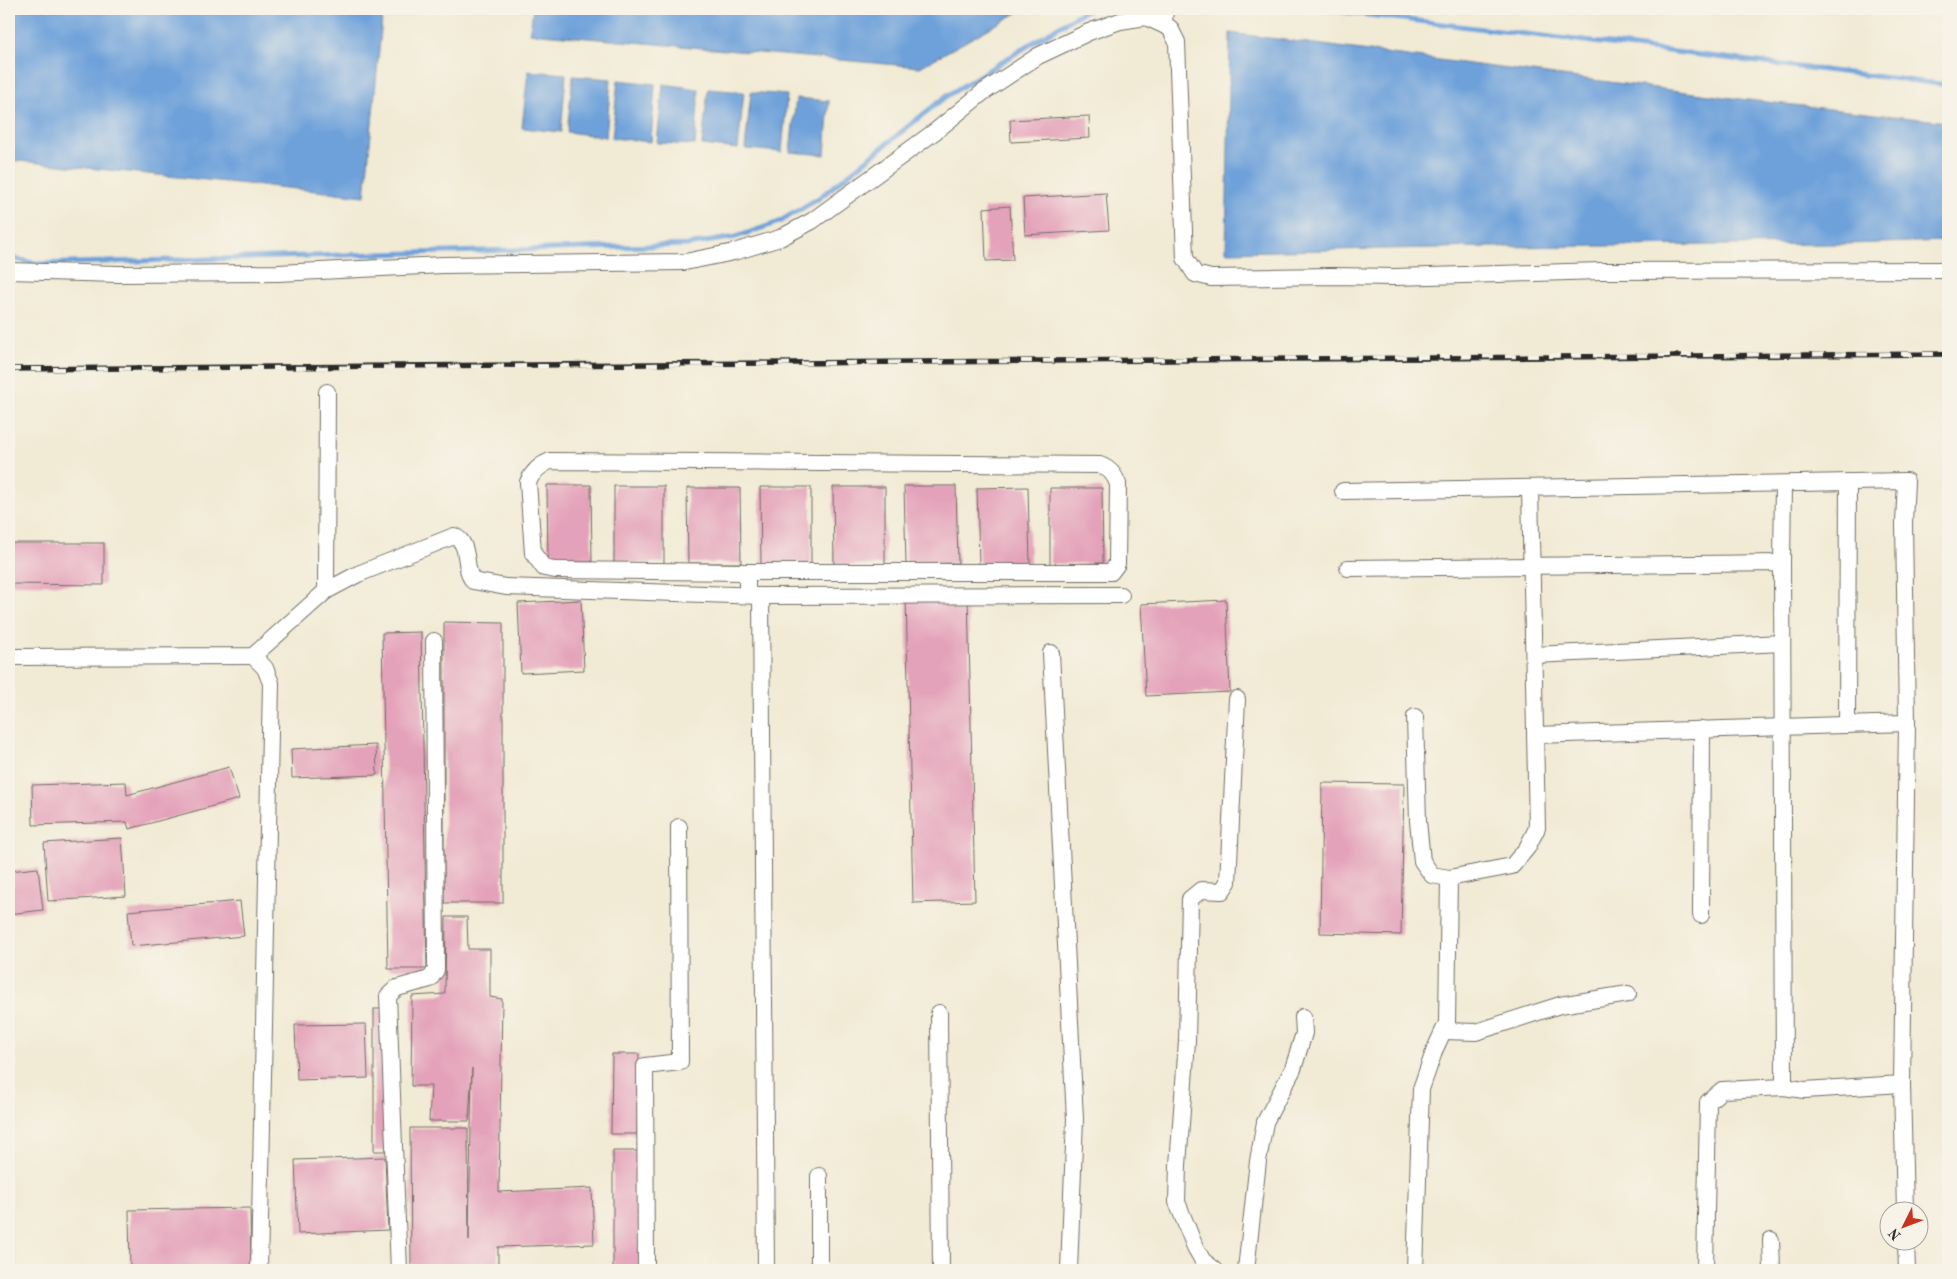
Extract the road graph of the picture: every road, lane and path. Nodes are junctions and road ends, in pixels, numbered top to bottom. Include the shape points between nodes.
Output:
1 (1165, 15) edge
2 (1948, 270) edge
3 (9, 271) edge
4 (327, 392) dead end
5 (1848, 482) junction
6 (1783, 484) junction
7 (1530, 488) junction
8 (1343, 491) dead end
9 (1782, 563) junction
10 (1531, 566) junction
11 (1348, 568) dead end
12 (747, 572) junction
13 (326, 591) junction
14 (1121, 595) dead end
15 (754, 596) junction
16 (434, 641) dead end
17 (1782, 643) junction
18 (1050, 653) dead end
19 (1534, 655) junction
20 (253, 656) junction
21 (9, 657) edge
22 (1237, 699) dead end
23 (1415, 717) dead end
24 (1907, 723) junction
25 (1847, 725) junction
26 (1782, 726) junction
27 (1702, 729) junction
28 (1535, 735) junction
29 (679, 827) dead end
30 (1449, 878) junction
31 (1701, 915) dead end
32 (1628, 994) dead end
33 (939, 1013) dead end
34 (1303, 1017) dead end
35 (1444, 1030) junction
36 (1902, 1084) junction
37 (1784, 1087) junction
38 (819, 1176) dead end
39 (1905, 1202) edge
40 (1771, 1240) dead end
41 (1906, 1252) edge
42 (259, 1270) edge
43 (399, 1270) edge
44 (646, 1270) edge
45 (766, 1270) edge
46 (820, 1270) edge
47 (941, 1270) edge
48 (1069, 1270) edge
49 (1215, 1270) edge
50 (1246, 1270) edge
51 (1415, 1270) edge
52 (1705, 1270) edge
53 (1772, 1270) edge
54 (1907, 1270) edge

1 - 2 street via 1178,42 1185,258 1195,274 1211,278 1601,271
1 - 3 street via 1120,21 1038,56 982,93 914,147 812,220 780,238 734,252 685,262 442,265 278,273
4 - 13 street
5 - 6 street
5 - 24 street via 1906,482
5 - 25 street
6 - 7 street
6 - 9 street
7 - 8 street
7 - 10 street
9 - 10 street
9 - 17 street
10 - 11 street
10 - 19 street
12 - 12 street via 1111,572 1117,564 1118,484 1114,475 1100,465 550,461 531,474 528,482 533,553 544,568
12 - 15 street
13 - 15 street via 358,574 454,536 464,545 468,573 476,583 534,589
13 - 20 street
14 - 15 street
15 - 45 street
16 - 43 street via 436,970 430,979 397,988 388,996
17 - 19 street
17 - 26 street
18 - 48 street via 1075,1119
19 - 28 street
20 - 21 street
20 - 42 street via 265,668 271,683
22 - 49 street via 1228,882 1222,891 1201,890 1190,899 1187,1040 1178,1165 1178,1202 1195,1247 1203,1261
23 - 30 street via 1422,861 1432,875
24 - 25 street
24 - 36 street
25 - 26 street
26 - 27 street
26 - 37 street
27 - 28 street
27 - 31 street
28 - 30 street via 1537,828 1527,848 1512,866
29 - 44 street via 680,1062 645,1066
30 - 35 street via 1447,1022
32 - 35 street via 1560,1005 1476,1032
33 - 47 street
34 - 50 street via 1304,1033 1293,1069 1265,1122
35 - 51 street via 1421,1089
36 - 37 street via 1804,1090
36 - 39 street
37 - 52 street via 1722,1090 1708,1102
38 - 46 street
40 - 53 street
41 - 54 street

